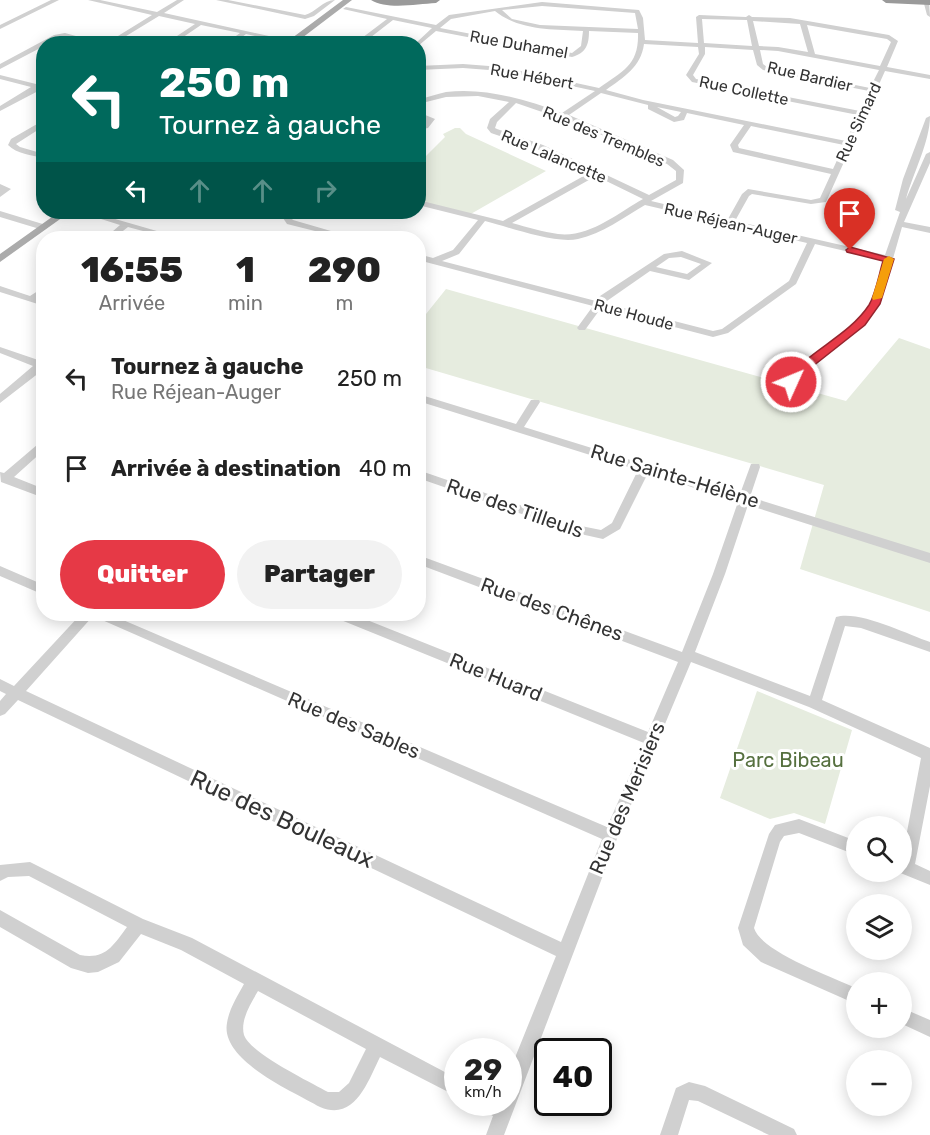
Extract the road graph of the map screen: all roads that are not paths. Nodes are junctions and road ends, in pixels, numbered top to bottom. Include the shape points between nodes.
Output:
1 (56, 0) edge
2 (91, 0) edge
3 (181, 0) edge
4 (219, 0) edge
5 (332, 0) edge
6 (358, 0) edge
7 (375, 0) edge
8 (436, 0) edge
9 (886, 0) edge
10 (898, 1) edge
11 (927, 1) edge
12 (347, 4) edge
13 (496, 9) junction
14 (156, 14) junction
15 (929, 14) edge
16 (749, 17) junction
17 (392, 18) junction
18 (803, 22) junction
19 (200, 23) junction
20 (0, 27) edge
21 (436, 28) junction
22 (586, 29) junction
23 (641, 31) junction
24 (245, 32) junction
25 (121, 36) edge
26 (180, 36) edge
27 (239, 36) edge
28 (262, 36) edge
29 (303, 36) edge
30 (368, 36) edge
31 (426, 37) edge
32 (642, 42) junction
33 (701, 45) junction
34 (36, 47) edge
35 (756, 47) junction
36 (812, 55) junction
37 (0, 67) edge
38 (426, 68) edge
39 (883, 68) junction
40 (0, 77) edge
41 (930, 77) edge
42 (0, 83) edge
43 (36, 86) edge
44 (36, 87) edge
45 (36, 88) edge
46 (599, 90) junction
47 (872, 90) junction
48 (426, 99) edge
49 (513, 102) junction
50 (0, 109) edge
51 (862, 114) junction
52 (563, 116) junction
53 (930, 118) edge
54 (748, 124) junction
55 (36, 127) edge
56 (848, 144) junction
57 (36, 154) edge
58 (916, 155) junction
59 (929, 156) edge
60 (834, 172) junction
61 (596, 173) junction
62 (0, 186) edge
63 (0, 195) edge
64 (646, 201) junction
65 (426, 204) edge
66 (0, 214) edge
67 (45, 219) edge
68 (52, 219) edge
69 (109, 219) edge
70 (288, 219) edge
71 (483, 219) junction
72 (730, 223) junction
73 (127, 224) junction
74 (504, 224) junction
75 (899, 224) junction
76 (39, 226) junction
77 (118, 231) edge
78 (152, 231) edge
79 (324, 231) edge
80 (930, 231) edge
81 (812, 241) junction
82 (0, 249) edge
83 (0, 259) edge
84 (426, 259) edge
85 (889, 259) junction
86 (432, 261) junction
87 (426, 263) edge
88 (649, 268) junction
89 (0, 289) edge
90 (36, 296) edge
91 (31, 299) junction
92 (36, 301) edge
93 (598, 304) junction
94 (582, 328) dead end
95 (0, 350) edge
96 (36, 364) edge
97 (36, 371) edge
98 (787, 390) dead end
99 (426, 399) edge
100 (0, 400) edge
101 (534, 402) dead end
102 (519, 427) junction
103 (36, 450) edge
104 (755, 467) dead end
105 (645, 468) junction
106 (3, 477) edge
107 (426, 477) edge
108 (36, 491) edge
109 (743, 497) junction
110 (930, 558) edge
111 (426, 562) edge
112 (0, 571) edge
113 (36, 587) edge
114 (82, 621) edge
115 (114, 621) edge
116 (357, 621) edge
117 (930, 646) edge
118 (687, 657) junction
119 (0, 685) edge
120 (16, 693) junction
121 (814, 703) junction
122 (0, 710) edge
123 (652, 740) junction
124 (930, 755) edge
125 (912, 833) edge
126 (611, 836) junction
127 (846, 844) edge
128 (912, 870) edge
129 (0, 874) edge
130 (930, 878) edge
131 (0, 918) edge
132 (138, 925) junction
133 (564, 952) junction
134 (255, 981) junction
135 (846, 992) edge
136 (912, 1021) edge
137 (930, 1029) edge
138 (376, 1047) junction
139 (522, 1062) edge
140 (444, 1082) edge
141 (502, 1116) edge
142 (673, 1134) edge
143 (495, 1135) edge
144 (788, 1135) edge

1 - 20 street
2 - 14 street
3 - 14 street
4 - 5 street via 305,17
6 - 12 main road
7 - 8 highway
9 - 10 highway
10 - 11 highway
10 - 15 highway
11 - 15 street
12 - 17 street, Rue Duhamel
12 - 29 main road
13 - 21 street via 448,17
13 - 22 street via 510,20 540,27
13 - 23 street via 542,4 630,10 639,13
14 - 19 street
14 - 25 street
16 - 18 street
16 - 33 street, Rue Collette via 699,17
16 - 35 street, Rue Bardier
17 - 21 street, Rue Duhamel
17 - 30 street
18 - 36 street
18 - 39 street, Rue Simard via 894,40
19 - 24 street
19 - 26 street
21 - 22 street, Rue Duhamel via 572,55 578,54 585,44
21 - 31 street
22 - 23 street
23 - 32 street
24 - 27 street
24 - 28 street
32 - 33 street
32 - 46 street via 633,66
33 - 35 street
33 - 51 street, Rue Collette via 700,60 689,75 694,81
34 - 37 street
35 - 36 street
35 - 47 street, Rue Bardier via 760,65 765,69
36 - 39 street
38 - 46 street, Rue Hébert via 498,68
39 - 41 street
39 - 47 street, Rue Simard
40 - 43 street
42 - 44 street
45 - 50 street
46 - 52 street
46 - 54 street, Rue Hébert via 642,102 674,120 685,111
47 - 51 street, Rue Simard
48 - 49 street, Rue des Trembles via 463,93
49 - 52 street, Rue des Trembles
49 - 61 street, Rue Lalancette via 493,121 494,131
51 - 56 street, Rue Simard
52 - 64 street, Rue des Trembles via 670,162 680,170 680,181
53 - 58 street
54 - 56 street, Rue Hébert
54 - 60 street via 734,145 736,150
55 - 57 street via 12,145
56 - 60 street, Rue Simard
58 - 59 street
58 - 75 street via 899,208
59 - 75 street
60 - 72 street, Rue Simard via 820,202 751,191
61 - 64 street, Rue Lalancette
61 - 74 street
62 - 63 street via 7,189
64 - 72 street, Rue Réjean-Auger
64 - 74 street, Rue des Trembles via 576,237 558,237
65 - 71 street, Rue des Trembles
66 - 76 street
67 - 76 main road
68 - 76 main road
69 - 73 street
70 - 79 street
71 - 74 street, Rue des Trembles
71 - 86 street via 456,252
72 - 81 street, Rue Réjean-Auger
73 - 77 street
73 - 78 street
75 - 80 street
75 - 85 street
76 - 82 main road
76 - 83 main road
81 - 85 street, Rue Réjean-Auger
81 - 93 street, Rue Houde via 793,282 720,333 703,333
84 - 86 street, Rue Houde
85 - 98 street via 869,313 799,372
86 - 87 street
86 - 93 street, Rue Houde
88 - 88 street via 677,253 708,263 689,277
88 - 93 street
89 - 91 street
90 - 91 street
91 - 92 street
93 - 94 street
95 - 96 street
97 - 100 street
99 - 102 street, Rue Sainte-Hélène
101 - 102 street
102 - 105 street, Rue Sainte-Hélène
103 - 106 street
104 - 109 street, Rue des Merisiers
105 - 107 street, Rue des Tilleuls via 616,526 603,536
105 - 109 street, Rue Sainte-Hélène
106 - 108 street
109 - 110 street, Rue Sainte-Hélène
109 - 118 street, Rue des Merisiers
111 - 118 street, Rue des Chênes
112 - 113 street
114 - 120 street
115 - 126 street, Rue des Sables
116 - 123 street, Rue Huard
117 - 121 street via 861,623 840,621
118 - 121 street, Rue des Chênes
118 - 123 street, Rue des Merisiers
119 - 120 street, Rue des Bouleaux
120 - 122 street
120 - 133 street, Rue des Bouleaux
121 - 124 street, Rue des Chênes
123 - 126 street, Rue des Merisiers
124 - 125 street
126 - 133 street, Rue des Merisiers
127 - 135 street via 799,826 780,830 747,928 749,939 766,956
128 - 130 street
129 - 132 street via 5,870 30,869
131 - 132 street via 90,966 115,955
132 - 134 street via 186,944
133 - 139 street, Rue des Merisiers
134 - 138 street
134 - 138 street via 236,1023 236,1036 242,1047 254,1059 326,1101 343,1101 355,1089
136 - 137 street
138 - 140 street
141 - 143 street, Rue des Merisiers
142 - 144 street via 682,1094 689,1091 699,1092

